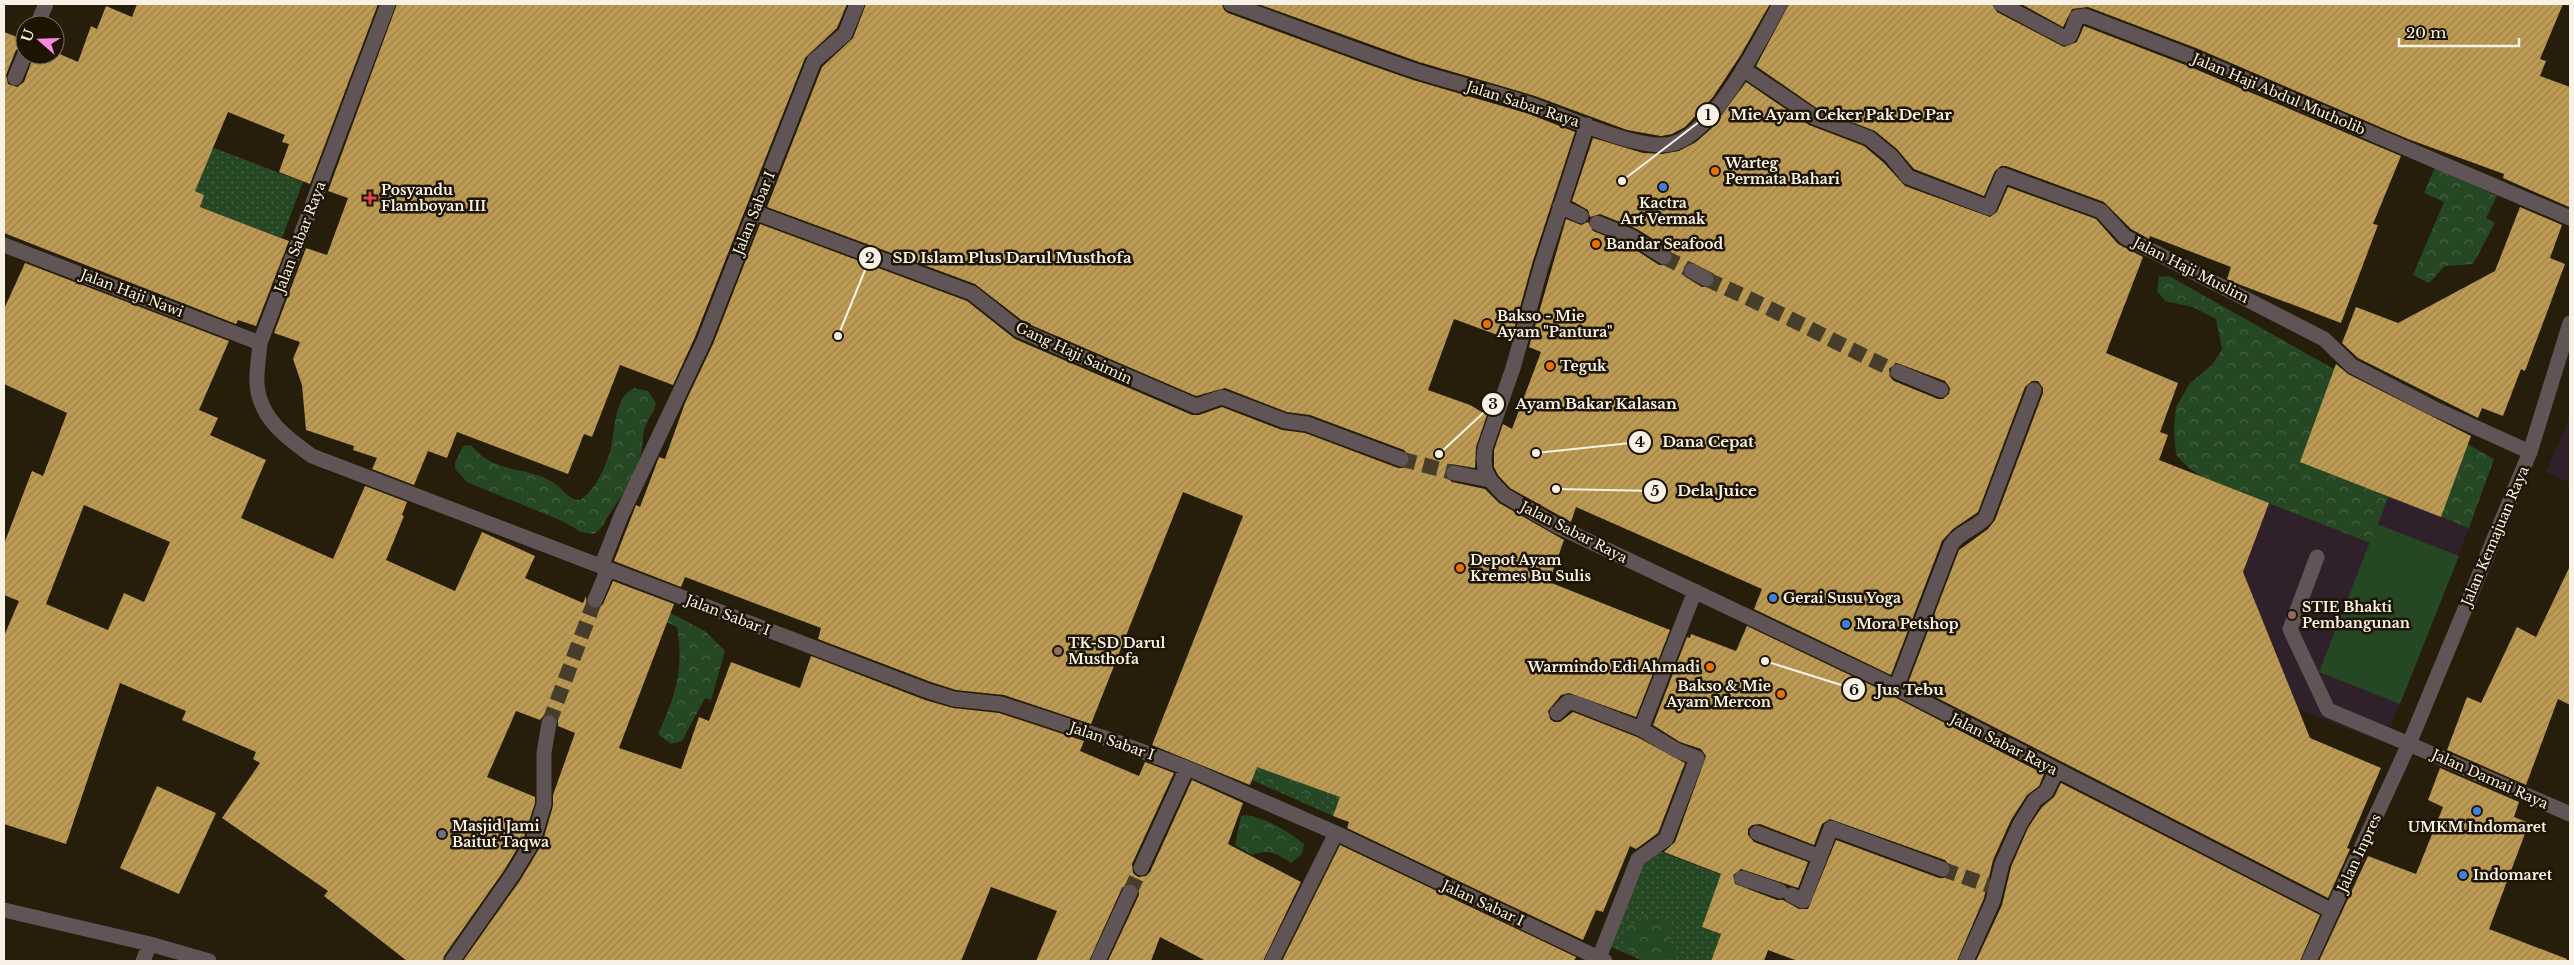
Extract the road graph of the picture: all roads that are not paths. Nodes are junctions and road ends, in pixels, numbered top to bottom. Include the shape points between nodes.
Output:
1 (388, 4) edge
2 (857, 4) edge
3 (1231, 4) edge
4 (1780, 4) edge
5 (2002, 4) edge
6 (20, 65) edge
7 (1743, 69) junction
8 (15, 78) dead end
9 (1587, 125) junction
10 (1560, 206) junction
11 (754, 212) junction
12 (1581, 216) dead end
13 (2570, 218) edge
14 (1597, 223) dead end
15 (4, 245) edge
16 (1664, 257) tunnel mouth
17 (1692, 271) tunnel mouth
18 (1706, 279) tunnel mouth
19 (2569, 330) edge
20 (260, 342) junction
21 (1898, 372) tunnel mouth
22 (1940, 390) dead end
23 (2034, 390) dead end
24 (2530, 452) junction
25 (312, 456) joint
26 (1401, 459) tunnel mouth
27 (1454, 472) tunnel mouth
28 (1490, 480) junction
29 (2317, 557) dead end
30 (604, 568) junction
31 (1695, 591) junction
32 (595, 600) tunnel mouth
33 (1896, 688) junction
34 (1558, 713) dead end
35 (549, 723) tunnel mouth
36 (1641, 729) junction
37 (2409, 744) junction
38 (1188, 768) junction
39 (2057, 770) junction
40 (2570, 814) edge
41 (1758, 833) dead end
42 (1336, 834) junction
43 (1820, 857) junction
44 (1141, 868) tunnel mouth
45 (1942, 868) tunnel mouth
46 (1742, 878) dead end
47 (1130, 892) tunnel mouth
48 (4, 910) edge
49 (2332, 910) junction
50 (150, 944) junction
51 (1602, 960) edge
52 (143, 961) edge
53 (209, 961) edge
54 (452, 961) edge
55 (1098, 961) edge
56 (1272, 961) edge
57 (1966, 961) edge
58 (2309, 961) edge

1 - 20 street, Jalan Sabar Raya
2 - 11 street, Jalan Sabar I via 845,34 814,61
3 - 9 street, Jalan Sabar Raya via 1415,70 1530,104
4 - 7 street
5 - 13 street, Jalan Haji Abdul Mutholib via 2065,38 2070,36 2077,17 2085,16 2192,56
6 - 8 street
7 - 9 street via 1705,123 1692,135 1674,144 1649,145
7 - 24 street, Jalan Haji Muslim via 1814,116 1869,138 1891,156 1908,177 1989,208 2003,175 2102,211 2125,237 2324,339 2352,366 2433,408
9 - 10 street, Jalan Sabar Raya
10 - 12 street
10 - 28 street, Jalan Sabar Raya via 1513,368 1485,448 1485,470
11 - 26 street, Gang Haji Saimin via 972,293 1019,330 1196,406 1222,397 1285,422 1307,424
11 - 30 street, Jalan Sabar I via 704,340 621,516
14 - 16 street via 1632,237
15 - 20 street, Jalan Haji Nawi
17 - 18 street
19 - 24 street, Jalan Kemajuan Raya
20 - 25 street, Jalan Sabar Raya via 257,386 266,416 284,436
21 - 22 street
23 - 33 street via 1986,517 1956,537 1950,545
24 - 37 street, Jalan Kemajuan Raya
25 - 30 street, Jalan Sabar I
27 - 28 street
28 - 31 street, Jalan Sabar Raya via 1504,495 1528,511
29 - 37 street, Jalan Damai Raya via 2290,629 2328,710
30 - 32 street
30 - 38 street, Jalan Sabar I via 928,691 954,699 1001,704
31 - 33 street, Jalan Sabar Raya
31 - 36 street
33 - 39 street, Jalan Sabar Raya
34 - 36 street via 1568,702 1574,703
35 - 54 street via 544,753 544,804 533,841
36 - 51 street via 1676,750 1697,758 1666,839 1638,860
37 - 40 street, Jalan Damai Raya
37 - 49 street, Jalan Inpres
38 - 42 street, Jalan Sabar I
38 - 44 street
39 - 49 street, Jalan Sabar Raya
39 - 57 street via 2046,792 2035,800 2020,824
41 - 43 street
42 - 51 street, Jalan Sabar I
42 - 56 street
43 - 45 street via 1830,828
43 - 46 street via 1803,901
47 - 55 street
48 - 50 street
49 - 58 street, Jalan Inpres
50 - 52 street
50 - 53 street

